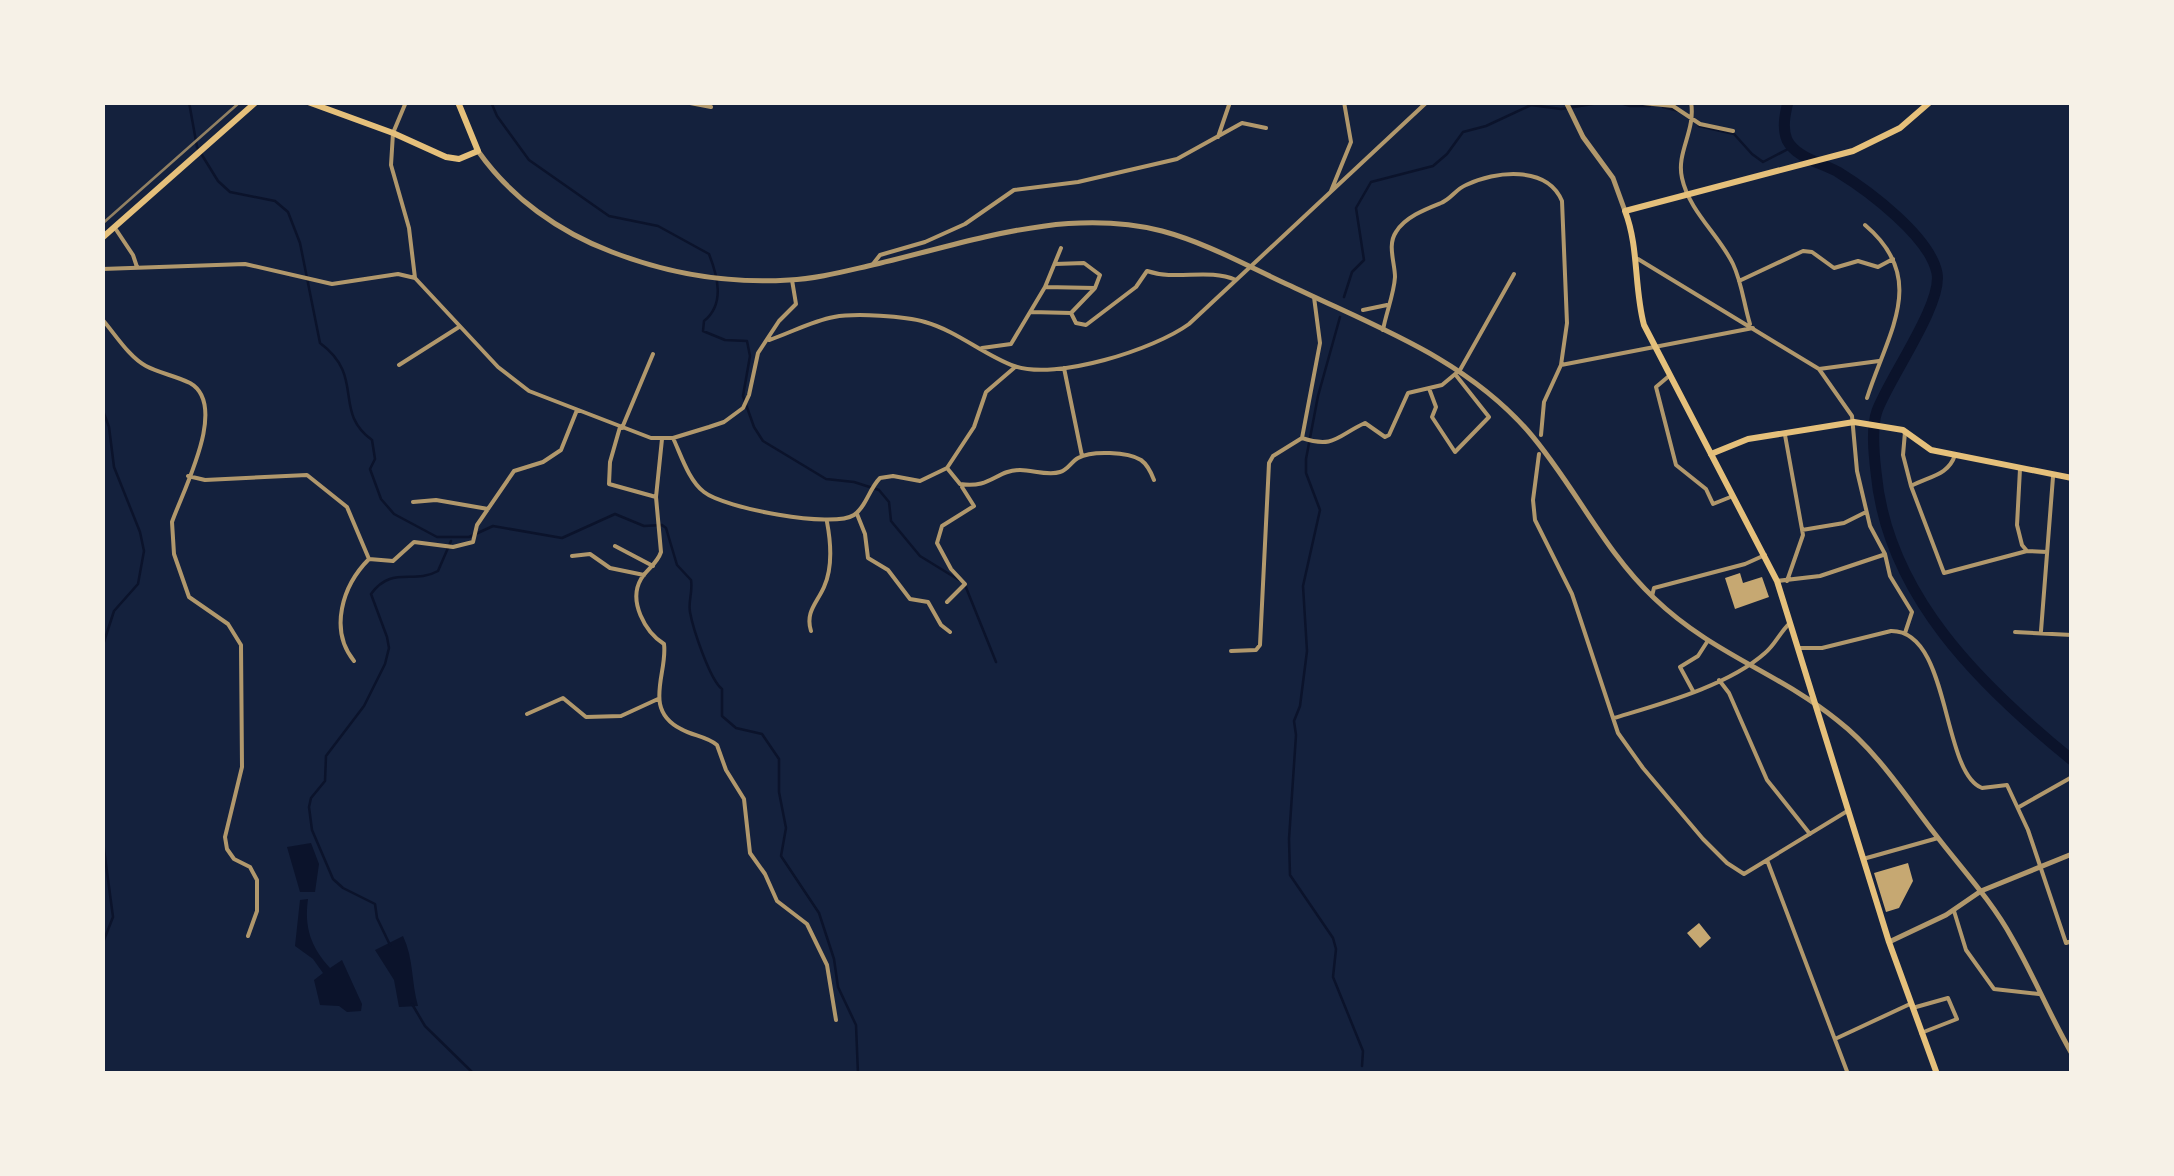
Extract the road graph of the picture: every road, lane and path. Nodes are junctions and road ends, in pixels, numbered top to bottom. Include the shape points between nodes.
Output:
1 (256, 102) edge
2 (308, 102) edge
3 (406, 102) edge
4 (458, 102) edge
5 (685, 102) edge
6 (1230, 102) edge
7 (1344, 102) edge
8 (1427, 102) edge
9 (1566, 102) edge
10 (1632, 102) edge
11 (1691, 102) edge
12 (1930, 102) edge
13 (711, 107) dead end
14 (1694, 119) junction
15 (1266, 128) dead end
16 (1733, 131) dead end
17 (393, 133) junction
18 (1218, 137) junction
19 (478, 151) junction
20 (1331, 191) junction
21 (1687, 194) junction
22 (1625, 211) junction
23 (1865, 225) dead end
24 (114, 227) junction
25 (102, 238) edge
26 (903, 248) junction
27 (1062, 248) dead end
28 (905, 257) junction
29 (1634, 257) junction
30 (1893, 259) junction
31 (873, 264) junction
32 (1055, 264) junction
33 (137, 267) junction
34 (1250, 267) junction
35 (102, 269) edge
36 (1514, 274) dead end
37 (415, 278) junction
38 (792, 280) junction
39 (1236, 280) junction
40 (1739, 280) junction
41 (1044, 287) junction
42 (1095, 288) junction
43 (1314, 297) junction
44 (1388, 305) junction
45 (1363, 310) dead end
46 (1032, 312) junction
47 (1072, 313) junction
48 (102, 320) edge
49 (1752, 326) junction
50 (459, 327) junction
51 (1383, 330) junction
52 (769, 340) junction
53 (977, 348) junction
54 (1654, 349) junction
55 (653, 354) dead end
56 (1879, 361) junction
57 (399, 365) dead end
58 (1561, 365) junction
59 (1015, 366) junction
60 (1064, 368) junction
61 (1819, 369) junction
62 (1458, 372) junction
63 (1669, 376) junction
64 (1430, 389) junction
65 (1868, 398) dead end
66 (577, 410) junction
67 (1856, 422) junction
68 (621, 428) junction
69 (1902, 430) junction
70 (1784, 432) junction
71 (1541, 436) dead end
72 (673, 438) junction
73 (1302, 438) junction
74 (662, 439) junction
75 (1539, 454) dead end
76 (1711, 454) junction
77 (1955, 455) junction
78 (1082, 456) junction
79 (2020, 467) junction
80 (946, 468) junction
81 (2053, 473) junction
82 (188, 476) junction
83 (2072, 478) edge
84 (1154, 480) dead end
85 (960, 484) junction
86 (1911, 486) junction
87 (1733, 496) junction
88 (656, 497) junction
89 (413, 502) dead end
90 (488, 509) junction
91 (1866, 512) junction
92 (856, 514) junction
93 (827, 522) junction
94 (1802, 530) junction
95 (614, 546) dead end
96 (2027, 551) junction
97 (2048, 552) junction
98 (1885, 554) junction
99 (1765, 555) junction
100 (572, 556) dead end
101 (369, 559) junction
102 (653, 566) junction
103 (644, 575) junction
104 (1776, 581) junction
105 (1786, 581) junction
106 (1652, 596) junction
107 (948, 602) dead end
108 (1790, 623) junction
109 (811, 632) dead end
110 (950, 632) dead end
111 (2015, 632) dead end
112 (2041, 632) junction
113 (1905, 633) junction
114 (2072, 635) edge
115 (1707, 642) junction
116 (1798, 648) junction
117 (1231, 651) dead end
118 (354, 661) dead end
119 (1746, 665) junction
120 (1720, 680) junction
121 (1694, 693) junction
122 (658, 699) junction
123 (1815, 703) junction
124 (527, 714) dead end
125 (1614, 718) junction
126 (2072, 777) edge
127 (2019, 807) junction
128 (1849, 810) junction
129 (1810, 834) junction
130 (1938, 838) junction
131 (2072, 854) edge
132 (1863, 859) junction
133 (1767, 860) junction
134 (2040, 868) junction
135 (1981, 891) junction
136 (1954, 910) junction
137 (248, 936) dead end
138 (2072, 941) edge
139 (1889, 942) junction
140 (2039, 994) junction
141 (1910, 1006) junction
142 (836, 1020) dead end
143 (1921, 1033) junction
144 (1835, 1039) junction
145 (2072, 1054) edge
146 (1933, 1072) edge
147 (1848, 1074) edge

1 - 24 main road
2 - 17 main road
3 - 17 street
4 - 19 main road
5 - 13 street
6 - 18 street
7 - 20 street via 1351,142
8 - 20 street
9 - 22 street
10 - 14 street via 1664,104
11 - 14 street
12 - 21 main road via 1900,128 1854,152
14 - 16 street
14 - 21 street via 1680,169
15 - 18 street via 1242,123
17 - 19 main road via 453,159
17 - 37 street via 392,176 409,228
18 - 26 street via 1177,158 1014,190 966,224
19 - 38 street via 545,218 596,246 699,276
20 - 34 street
21 - 22 main road
21 - 40 street
22 - 29 main road
23 - 30 street
24 - 25 main road
24 - 33 street
26 - 28 street
26 - 31 street
27 - 32 street
28 - 31 street
28 - 34 street via 1032,226 1102,221 1200,243
29 - 49 street
29 - 54 main road via 1637,299
30 - 40 street via 1834,268 1803,250
30 - 56 street via 1901,294
31 - 38 street
32 - 41 street
32 - 42 street via 1084,264 1100,275
33 - 35 street
33 - 37 street via 245,264 344,285 398,274
34 - 39 street
34 - 43 street
36 - 62 street
37 - 50 street
38 - 52 street via 796,304
39 - 47 street via 1148,271 1095,322 1080,324
39 - 60 street via 1178,332
40 - 49 street
41 - 42 street
41 - 46 street
42 - 47 street
43 - 51 street
43 - 73 street via 1320,343
44 - 45 street
44 - 51 street
44 - 58 street via 1395,281 1392,242 1402,225 1470,183 1529,174 1552,185 1562,201 1568,324
46 - 47 street
46 - 53 street via 1011,344
48 - 82 street via 140,362 193,385 205,399 207,420
49 - 54 street
49 - 61 street
50 - 57 street
50 - 66 street via 520,386
51 - 62 street
52 - 53 street via 842,316 924,322
52 - 72 street via 756,358 742,408 724,422
53 - 59 street
54 - 58 street
54 - 63 main road
55 - 68 street
56 - 61 street
56 - 65 street
58 - 71 street via 1544,402
59 - 60 street
59 - 80 street via 986,392 974,426
60 - 78 street
61 - 67 street
62 - 64 street
62 - 64 street via 1489,417 1455,452 1432,417
62 - 106 street via 1530,433
63 - 76 main road
63 - 87 street via 1656,387 1676,465 1706,489 1713,504
64 - 73 street via 1408,393 1386,437 1365,423 1332,442
66 - 68 street
66 - 90 street via 561,450 514,471
67 - 69 main road
67 - 70 main road
67 - 91 street
68 - 74 street
68 - 88 street via 609,484
69 - 77 main road via 1923,446
69 - 86 street
70 - 76 main road
70 - 94 street
72 - 74 street
72 - 93 street via 705,493 759,512
73 - 117 street via 1268,463 1260,645
74 - 88 street
75 - 125 street via 1535,520 1572,594
76 - 87 main road
77 - 79 main road
77 - 86 street via 1944,472
78 - 84 street via 1131,456 1144,462
78 - 85 street via 1056,474 1019,470 984,485
79 - 81 main road
79 - 96 street via 2018,525
80 - 85 street
80 - 92 street via 920,481 880,478
81 - 83 main road
81 - 97 street
82 - 101 street via 312,478 347,507
82 - 137 street via 172,522 174,554 189,597 228,624 242,645 242,767 226,837 227,850 257,880
85 - 107 street via 974,506 942,526 937,543 965,584
86 - 96 street via 1944,573
87 - 99 main road
88 - 102 street via 661,552
89 - 90 street
90 - 101 street via 470,544 414,542 392,560
91 - 94 street
91 - 98 street
92 - 93 street
92 - 110 street via 868,558 888,570 910,599 928,602
93 - 109 street via 831,554 825,585 812,606
94 - 105 street
95 - 102 street
96 - 97 street
97 - 112 street
98 - 105 street
98 - 113 street via 1912,612
99 - 104 main road
99 - 106 street via 1654,588
100 - 103 street via 590,554 605,566
101 - 118 street via 340,614 340,639
102 - 103 street
103 - 122 street via 638,594 642,621 664,644 666,657
104 - 105 street
104 - 108 main road
106 - 115 street
108 - 116 main road
108 - 119 street
111 - 112 street
112 - 114 street
113 - 116 street
113 - 127 street via 1935,676 1967,778 1982,788 2008,785
115 - 119 street
115 - 121 street via 1680,667
116 - 123 main road
119 - 120 street
119 - 123 street
120 - 121 street
120 - 129 street via 1767,780
121 - 125 street
122 - 124 street via 621,716 586,717 563,698
122 - 142 street via 672,722 720,750 744,799 750,853 782,908 807,924 826,966
123 - 128 main road
123 - 130 street via 1870,750
125 - 133 street via 1632,755 1726,863 1744,874
126 - 127 street
127 - 134 street
128 - 129 street
128 - 132 main road
129 - 133 street
130 - 132 street
130 - 135 street
131 - 134 street
132 - 139 main road
133 - 144 street
134 - 135 street
134 - 138 street via 2066,943
135 - 136 street
135 - 140 street
136 - 139 street
136 - 140 street via 1966,950 1994,989
139 - 141 main road
140 - 145 street
141 - 143 main road
141 - 143 street via 1948,998 1957,1019
141 - 144 street
143 - 146 main road
144 - 147 street

